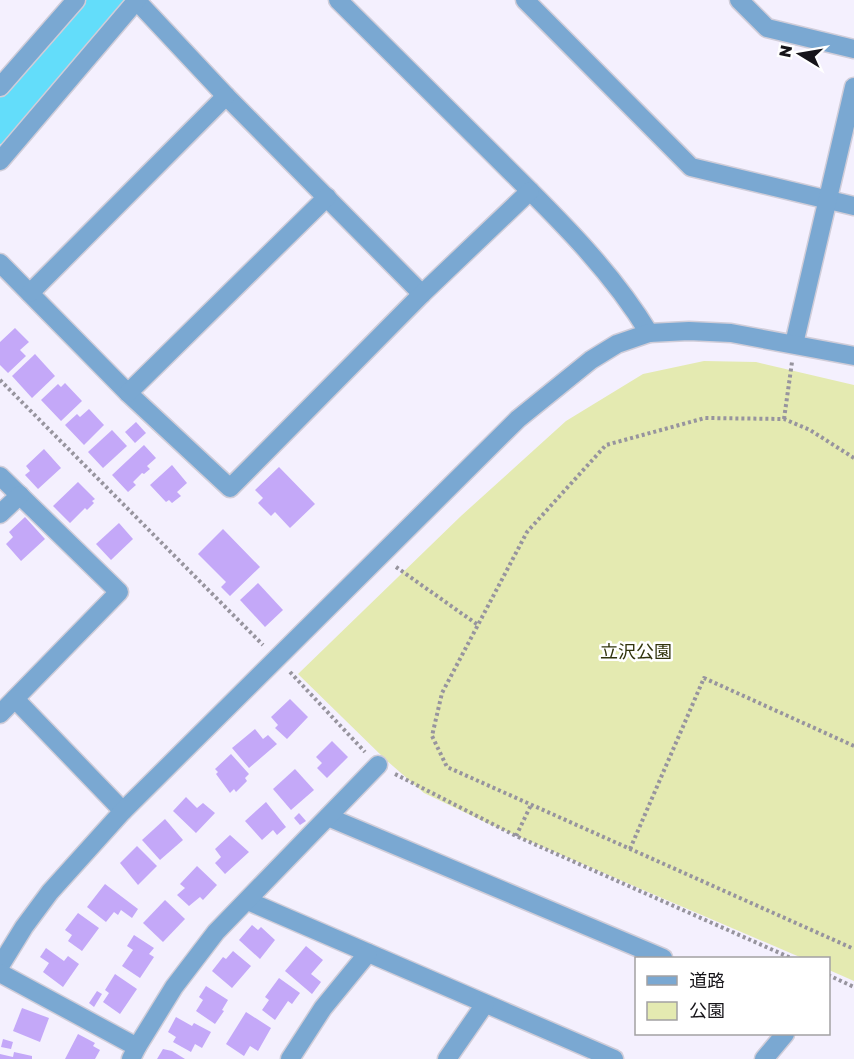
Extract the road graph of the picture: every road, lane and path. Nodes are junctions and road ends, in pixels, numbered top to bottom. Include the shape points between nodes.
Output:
1 (76, 0) edge
2 (136, 0) edge
3 (338, 0) edge
4 (525, 0) edge
5 (739, 0) edge
6 (854, 49) edge
7 (0, 87) edge
8 (854, 87) edge
9 (226, 96) junction
10 (0, 161) edge
11 (530, 191) junction
12 (327, 196) junction
13 (828, 199) junction
14 (854, 206) edge
15 (0, 262) edge
16 (30, 293) junction
17 (422, 294) junction
18 (649, 333) junction
19 (794, 344) junction
20 (854, 356) edge
21 (0, 380) edge
22 (128, 393) junction
23 (784, 419) junction
24 (854, 458) edge
25 (0, 476) edge
26 (20, 495) junction
27 (0, 514) edge
28 (381, 556) junction
29 (478, 625) junction
30 (277, 659) junction
31 (15, 699) junction
32 (0, 714) edge
33 (854, 746) edge
34 (378, 765) junction
35 (531, 804) junction
36 (123, 811) junction
37 (328, 817) junction
38 (516, 836) junction
39 (630, 849) junction
40 (248, 901) junction
41 (854, 950) edge
42 (368, 953) junction
43 (661, 957) edge
44 (789, 957) edge
45 (0, 966) edge
46 (0, 973) edge
47 (830, 976) edge
48 (854, 987) edge
49 (485, 1004) junction
50 (784, 1035) edge
51 (134, 1053) edge
52 (609, 1058) edge
53 (290, 1059) edge
54 (447, 1059) edge
55 (764, 1059) edge

1 - 7 street
2 - 9 street
2 - 10 street
3 - 11 street
4 - 13 street via 692,167
5 - 6 street via 767,28
8 - 13 street
9 - 12 street
9 - 16 street
11 - 17 street
11 - 18 street via 603,267
12 - 17 street
12 - 22 street
13 - 14 street
13 - 19 street
15 - 16 street
16 - 22 street
17 - 22 street via 230,488
18 - 19 street via 731,333
18 - 28 street via 617,344 566,378 518,419
19 - 20 street
19 - 23 path
21 - 30 path
23 - 24 path via 810,430
23 - 29 path via 705,418 606,446 527,532
25 - 26 street
26 - 27 street
26 - 31 street via 119,592
28 - 29 path
28 - 30 street
29 - 35 path via 442,693 432,736 447,768
30 - 34 path
30 - 36 street
31 - 32 street
31 - 36 street
33 - 39 path via 704,678
34 - 37 street
34 - 38 path
35 - 38 path
35 - 39 path
36 - 45 street via 50,891
37 - 40 street
37 - 43 street
38 - 44 path
39 - 41 path
40 - 42 street
40 - 51 street via 216,932 174,987
42 - 49 street
42 - 53 street via 323,1008
46 - 51 street
47 - 48 path
49 - 52 street
49 - 54 street
50 - 55 street

